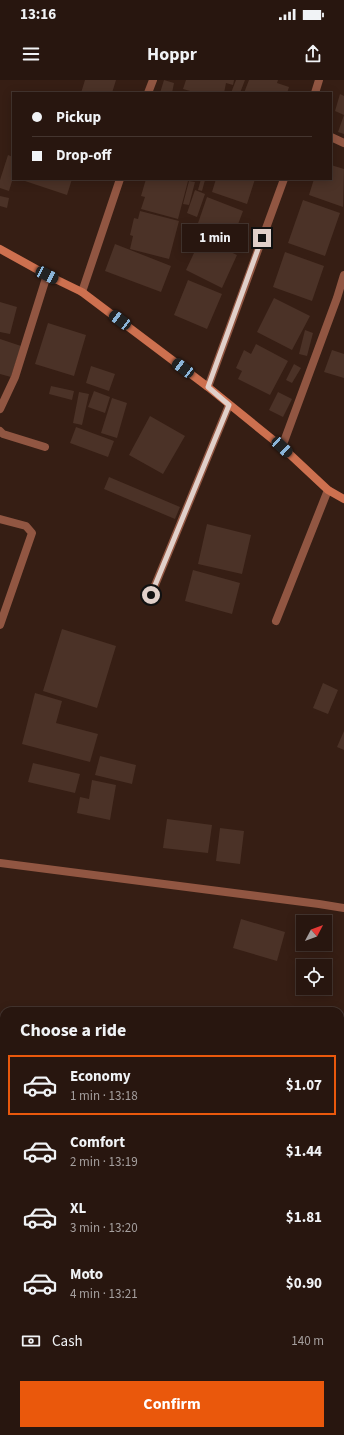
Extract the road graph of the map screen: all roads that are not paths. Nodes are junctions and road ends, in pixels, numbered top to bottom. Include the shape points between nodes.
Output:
1 (153, 80) edge
2 (319, 80) edge
3 (148, 92) edge
4 (315, 92) edge
5 (332, 137) edge
6 (344, 143) edge
7 (120, 180) edge
8 (284, 180) edge
9 (0, 249) edge
10 (47, 275) junction
11 (344, 275) edge
12 (82, 292) junction
13 (208, 387) junction
14 (229, 405) junction
15 (0, 410) edge
16 (0, 431) edge
17 (45, 447) dead end
18 (282, 447) junction
19 (328, 490) junction
20 (344, 499) edge
21 (0, 519) edge
22 (151, 595) dead end
23 (276, 622) dead end
24 (0, 625) edge
25 (0, 863) edge
26 (344, 908) edge

1 - 3 street
2 - 4 street
5 - 6 street
7 - 12 street
8 - 13 street
9 - 10 street
10 - 12 street
10 - 15 street via 15,377
11 - 18 street
12 - 13 street
13 - 14 street
14 - 18 street
14 - 22 street
16 - 17 street
18 - 19 street
19 - 20 street
19 - 23 street
21 - 24 street via 26,526 32,533
25 - 26 street

